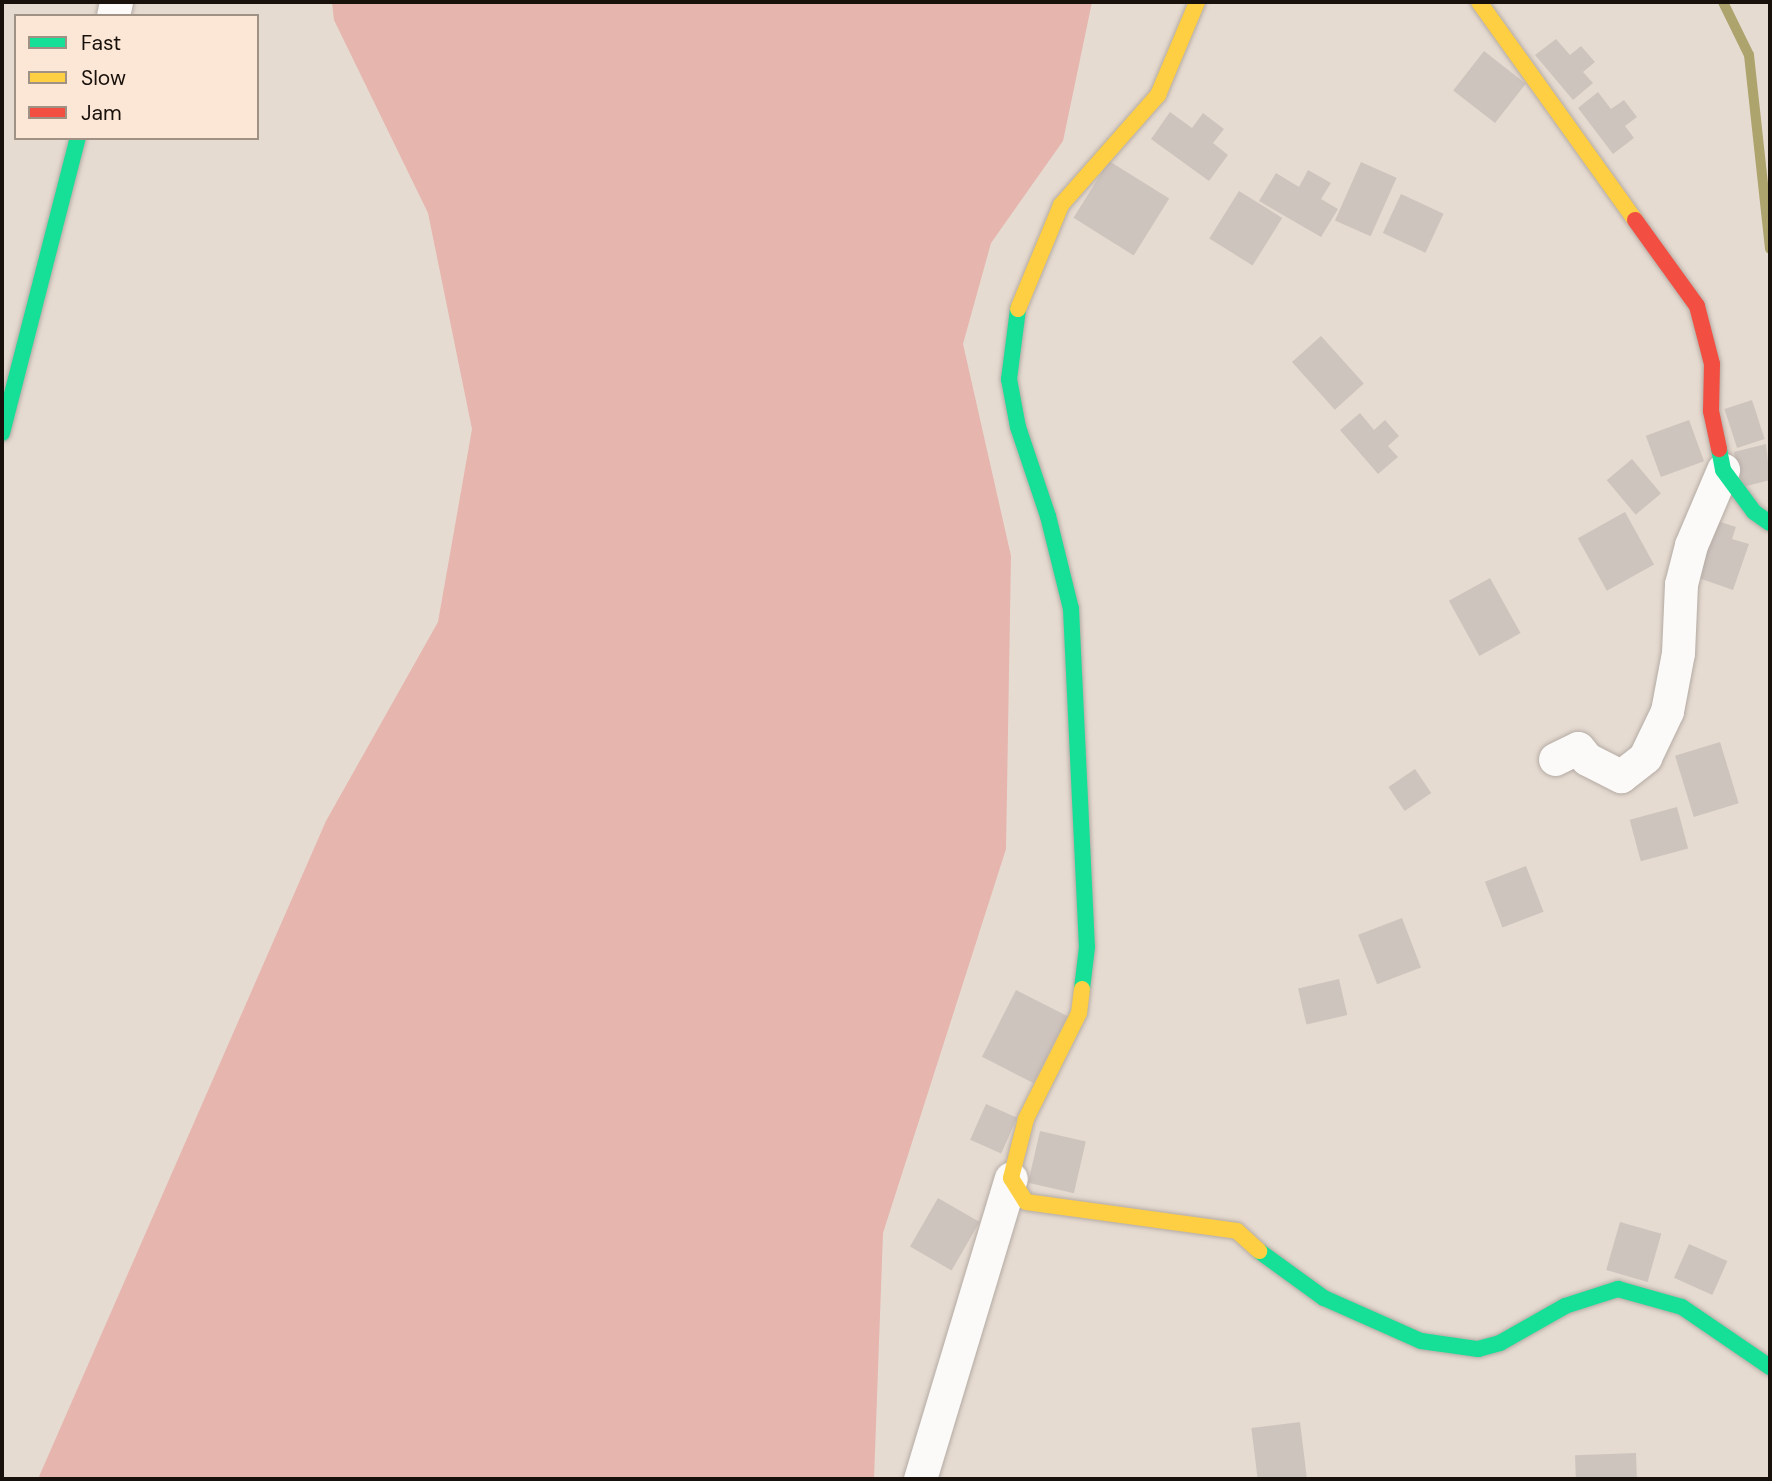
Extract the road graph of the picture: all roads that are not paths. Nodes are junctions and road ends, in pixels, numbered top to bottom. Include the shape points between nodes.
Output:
1 (1196, 2) edge
2 (1479, 2) edge
3 (77, 140) edge
4 (2, 433) edge
5 (1723, 470) junction
6 (1770, 523) edge
7 (1555, 759) dead end
8 (1011, 1178) junction
9 (1770, 1367) edge
10 (919, 1478) edge

1 - 8 street via 1158,95 1061,205 1019,297 1009,379 1018,427 1048,516 1071,610 1087,947 1079,1013 1026,1119
2 - 5 street via 1697,306 1712,364 1711,411
3 - 4 street
5 - 6 street via 1754,512
5 - 7 street via 1691,545 1681,584 1678,653 1667,711 1645,757 1621,776 1587,759 1578,748
8 - 9 street via 1026,1202 1237,1231 1269,1261 1324,1298 1421,1341 1478,1349 1500,1343 1565,1306 1618,1289 1682,1307
8 - 10 street

